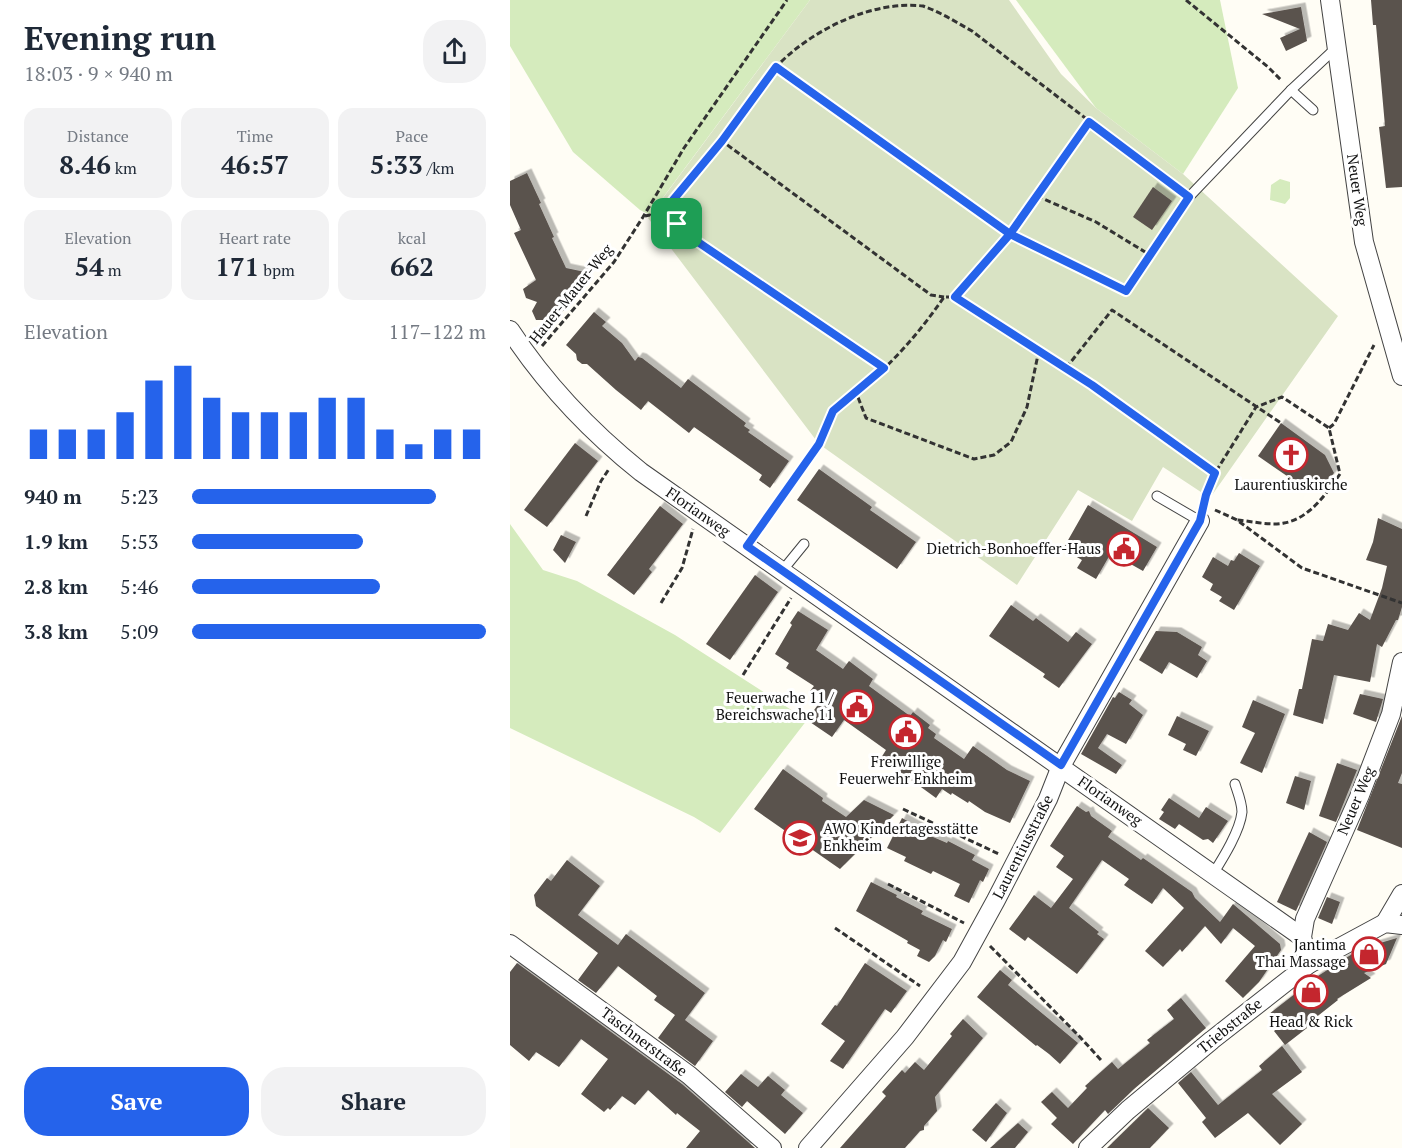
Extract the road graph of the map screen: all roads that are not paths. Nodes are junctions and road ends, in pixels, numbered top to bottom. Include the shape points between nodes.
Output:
1 (1330, 0) edge
2 (1337, 47) junction
3 (1291, 90) junction
4 (1313, 110) dead end
5 (1189, 197) road end
6 (510, 330) edge
7 (1402, 376) edge
8 (1158, 496) dead end
9 (1200, 521) joint
10 (804, 544) dead end
11 (782, 571) junction
12 (1401, 674) edge
13 (1061, 765) junction
14 (1235, 784) dead end
15 (1213, 874) junction
16 (1402, 894) edge
17 (1394, 924) edge
18 (1302, 937) junction
19 (510, 944) edge
20 (1309, 964) junction
21 (772, 1148) edge
22 (808, 1148) edge
23 (1088, 1148) edge

1 - 2 street, Neuer Weg
2 - 3 lane
2 - 7 street, Neuer Weg via 1364,242
3 - 4 lane
3 - 5 lane
6 - 11 street, Florianweg via 568,405 618,454
8 - 9 lane
9 - 13 street, Laurentiusstraße
10 - 11 lane
11 - 13 street, Florianweg
12 - 18 street, Neuer Weg via 1391,714 1305,919
13 - 15 street, Florianweg
13 - 22 street, Laurentiusstraße via 1048,799 962,962 905,1037
14 - 15 lane via 1242,813
15 - 18 street, Florianweg
16 - 17 street
17 - 20 street, Triebstraße
18 - 20 street
19 - 21 street, Taschnerstraße via 689,1075
20 - 23 street, Triebstraße via 1212,1040

